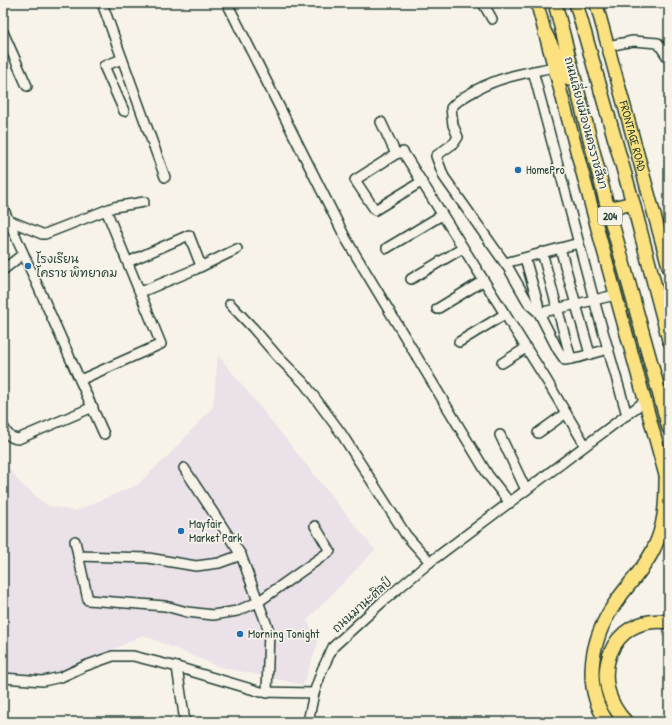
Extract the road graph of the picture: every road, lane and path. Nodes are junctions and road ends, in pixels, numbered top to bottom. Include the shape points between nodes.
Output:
1 (102, 3) edge
2 (226, 3) edge
3 (483, 3) edge
4 (537, 3) edge
5 (555, 3) edge
6 (576, 3) edge
7 (596, 3) edge
8 (492, 19) dead end
9 (3, 32) edge
10 (545, 33) junction
11 (608, 46) junction
12 (122, 59) junction
13 (669, 59) edge
14 (554, 67) junction
15 (533, 72) junction
16 (27, 86) dead end
17 (580, 100) junction
18 (124, 111) dead end
19 (381, 122) dead end
20 (396, 154) junction
21 (165, 177) dead end
22 (421, 182) junction
23 (144, 202) dead end
24 (632, 203) junction
25 (3, 208) edge
26 (608, 209) junction
27 (106, 210) junction
28 (442, 215) junction
29 (8, 220) junction
30 (30, 229) junction
31 (14, 234) junction
32 (579, 243) junction
33 (387, 248) dead end
34 (463, 248) junction
35 (560, 248) junction
36 (237, 249) dead end
37 (542, 252) junction
38 (23, 254) junction
39 (525, 258) junction
40 (128, 262) junction
41 (505, 264) junction
42 (201, 266) junction
43 (669, 268) edge
44 (3, 270) edge
45 (411, 279) dead end
46 (483, 281) junction
47 (140, 292) junction
48 (615, 295) junction
49 (658, 298) junction
50 (594, 300) junction
51 (230, 304) dead end
52 (576, 305) junction
53 (557, 309) junction
54 (437, 310) dead end
55 (539, 313) junction
56 (505, 314) junction
57 (669, 324) edge
58 (669, 340) edge
59 (459, 342) dead end
60 (526, 348) junction
61 (608, 349) junction
62 (590, 354) junction
63 (571, 359) junction
64 (502, 363) dead end
65 (80, 380) junction
66 (645, 401) junction
67 (93, 407) junction
68 (566, 413) junction
69 (626, 415) junction
70 (3, 426) edge
71 (669, 428) edge
72 (538, 433) dead end
73 (104, 434) dead end
74 (500, 435) dead end
75 (585, 445) junction
76 (184, 468) dead end
77 (668, 484) edge
78 (526, 490) junction
79 (510, 503) junction
80 (315, 526) dead end
81 (75, 540) dead end
82 (241, 555) junction
83 (78, 556) junction
84 (430, 562) junction
85 (258, 602) junction
86 (669, 622) edge
87 (176, 667) junction
88 (3, 678) edge
89 (267, 692) junction
90 (314, 693) junction
91 (605, 720) edge
92 (185, 722) edge
93 (308, 722) edge
94 (626, 722) edge

1 - 12 street
2 - 79 street via 346,239 488,475
3 - 8 street
4 - 10 main road
5 - 17 highway, ถนนเลี่ยงเมืองนครราชสีมา / 204
6 - 24 highway, ถนนเลี่ยงเมืองนครราชสีมา / 204
7 - 11 main road, FRONTAGE ROAD
9 - 16 street
10 - 14 main road
10 - 17 highway
11 - 13 street via 633,41 658,43
11 - 43 main road, FRONTAGE ROAD
12 - 18 street via 104,66
12 - 21 street
14 - 15 street
14 - 48 main road
15 - 32 street
15 - 41 street via 508,76 458,100 451,108 453,125 458,136 454,143 436,156 444,177
17 - 26 highway, ถนนเลี่ยงเมืองนครราชสีมา / 204
19 - 20 street
20 - 22 street via 403,152
20 - 22 street via 355,180 375,210
22 - 28 street
23 - 27 street via 119,205
24 - 26 highway
24 - 49 highway, ถนนเลี่ยงเมืองนครราชสีมา / 204
25 - 29 street
26 - 71 highway, ถนนเลี่ยงเมืองนครราชสีมา / 204
27 - 30 street via 49,233 42,234
27 - 40 street
28 - 33 street
28 - 34 street
29 - 30 street
29 - 31 street
30 - 31 street
31 - 38 street
32 - 35 street
32 - 50 street
34 - 45 street
34 - 46 street
35 - 37 street
35 - 52 street
36 - 42 street
37 - 39 street
37 - 53 street
38 - 44 street
38 - 65 street
39 - 41 street
39 - 55 street
40 - 42 street via 189,235
40 - 47 street
41 - 55 street via 528,304
42 - 47 street
46 - 54 street
46 - 56 street
47 - 65 street via 161,344
48 - 50 street
48 - 66 main road
49 - 57 main road
49 - 58 highway, ถนนเลี่ยงเมืองนครราชสีมา / 204
50 - 52 street
50 - 61 street
51 - 84 street via 304,383 345,439 406,535
52 - 53 street
52 - 62 street
53 - 55 street
53 - 63 street
55 - 63 street via 558,350 565,360
56 - 59 street
56 - 60 street
60 - 64 street
60 - 68 street
61 - 62 street
61 - 69 street
62 - 63 street
65 - 67 street
66 - 69 street, ถนนมานะศิลป์
66 - 77 main road
67 - 70 street via 18,440 7,434
67 - 73 street
68 - 72 street
68 - 75 street
69 - 75 street, ถนนมานะศิลป์
74 - 78 street
75 - 78 street, ถนนมานะศิลป์
76 - 82 street
77 - 91 highway via 664,519 654,549 604,620 597,637 592,662 592,680 594,693
78 - 79 street, ถนนมานะศิลป์
79 - 84 street, ถนนมานะศิลป์
80 - 85 street via 330,551
81 - 83 street
82 - 83 street via 219,563 196,566 148,558
82 - 85 street
83 - 85 street via 88,600 165,606 213,615 237,611
84 - 90 street, ถนนมานะศิลป์ via 333,647
85 - 89 street via 269,631
86 - 94 highway via 652,621 636,625 623,634 613,646 606,669 608,690 614,705
87 - 88 street via 133,656 113,656 61,677 43,681
87 - 89 street via 254,691
87 - 92 street
89 - 90 street
90 - 93 street, ถนนมานะศิลป์

